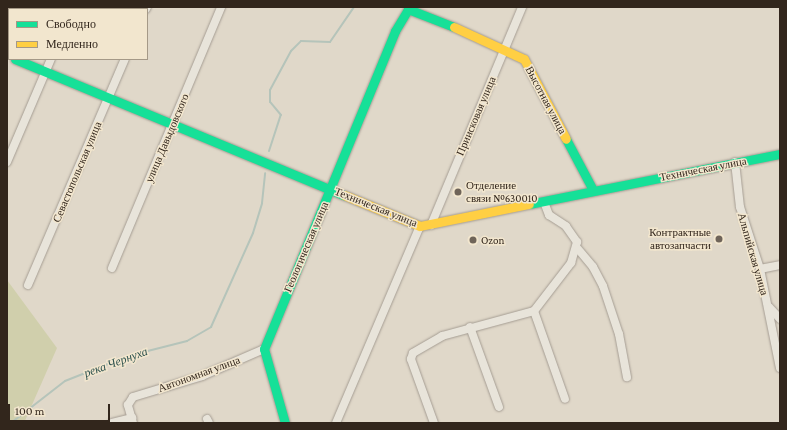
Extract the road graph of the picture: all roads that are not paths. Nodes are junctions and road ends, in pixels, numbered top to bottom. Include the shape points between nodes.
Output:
1 (221, 7) edge
2 (522, 7) edge
3 (408, 9) joint
4 (505, 48) junction
5 (18, 60) edge
6 (51, 60) edge
7 (125, 60) edge
8 (46, 71) junction
9 (109, 99) junction
10 (173, 124) junction
11 (780, 154) edge
12 (7, 162) edge
13 (735, 162) junction
14 (331, 188) junction
15 (593, 190) junction
16 (544, 202) junction
17 (431, 225) junction
18 (420, 226) junction
19 (578, 249) junction
20 (780, 265) edge
21 (112, 268) dead end
22 (760, 269) junction
23 (28, 285) dead end
24 (769, 307) junction
25 (534, 311) junction
26 (780, 319) edge
27 (470, 327) junction
28 (264, 350) junction
29 (780, 368) edge
30 (627, 377) dead end
31 (565, 399) dead end
32 (499, 407) dead end
33 (132, 420) edge
34 (112, 423) edge
35 (285, 423) edge
36 (336, 423) edge
37 (434, 423) edge

1 - 10 street, улица Давыдовского
2 - 4 street, Приисковая улица
3 - 4 street, Высотная улица
3 - 14 street, Геологическая улица via 395,31
4 - 15 street, Высотная улица via 530,65
4 - 17 street, Приисковая улица
5 - 8 street, Техническая улица
6 - 8 street
7 - 9 street, Севастопольская улица
8 - 9 street, Техническая улица
8 - 12 street
9 - 10 street, Техническая улица
9 - 23 street, Севастопольская улица
10 - 14 street, Техническая улица
10 - 21 street, улица Давыдовского
11 - 13 street, Техническая улица
13 - 15 street, Техническая улица
13 - 22 street, Альпийская улица via 740,207
14 - 18 street, Техническая улица
14 - 28 street, Геологическая улица
15 - 16 street, Техническая улица
16 - 17 street, Техническая улица
16 - 19 street via 548,215 573,234
17 - 18 street, Техническая улица
18 - 36 street
19 - 25 street via 571,264
19 - 30 street via 603,286 619,334
20 - 22 street
22 - 24 street, Альпийская улица
24 - 26 street
24 - 29 street, Альпийская улица
25 - 27 street
25 - 31 street
27 - 32 street
27 - 37 street via 419,348 411,359
28 - 33 street, Автономная улица via 202,376 133,397 128,405
28 - 35 street
33 - 34 street

